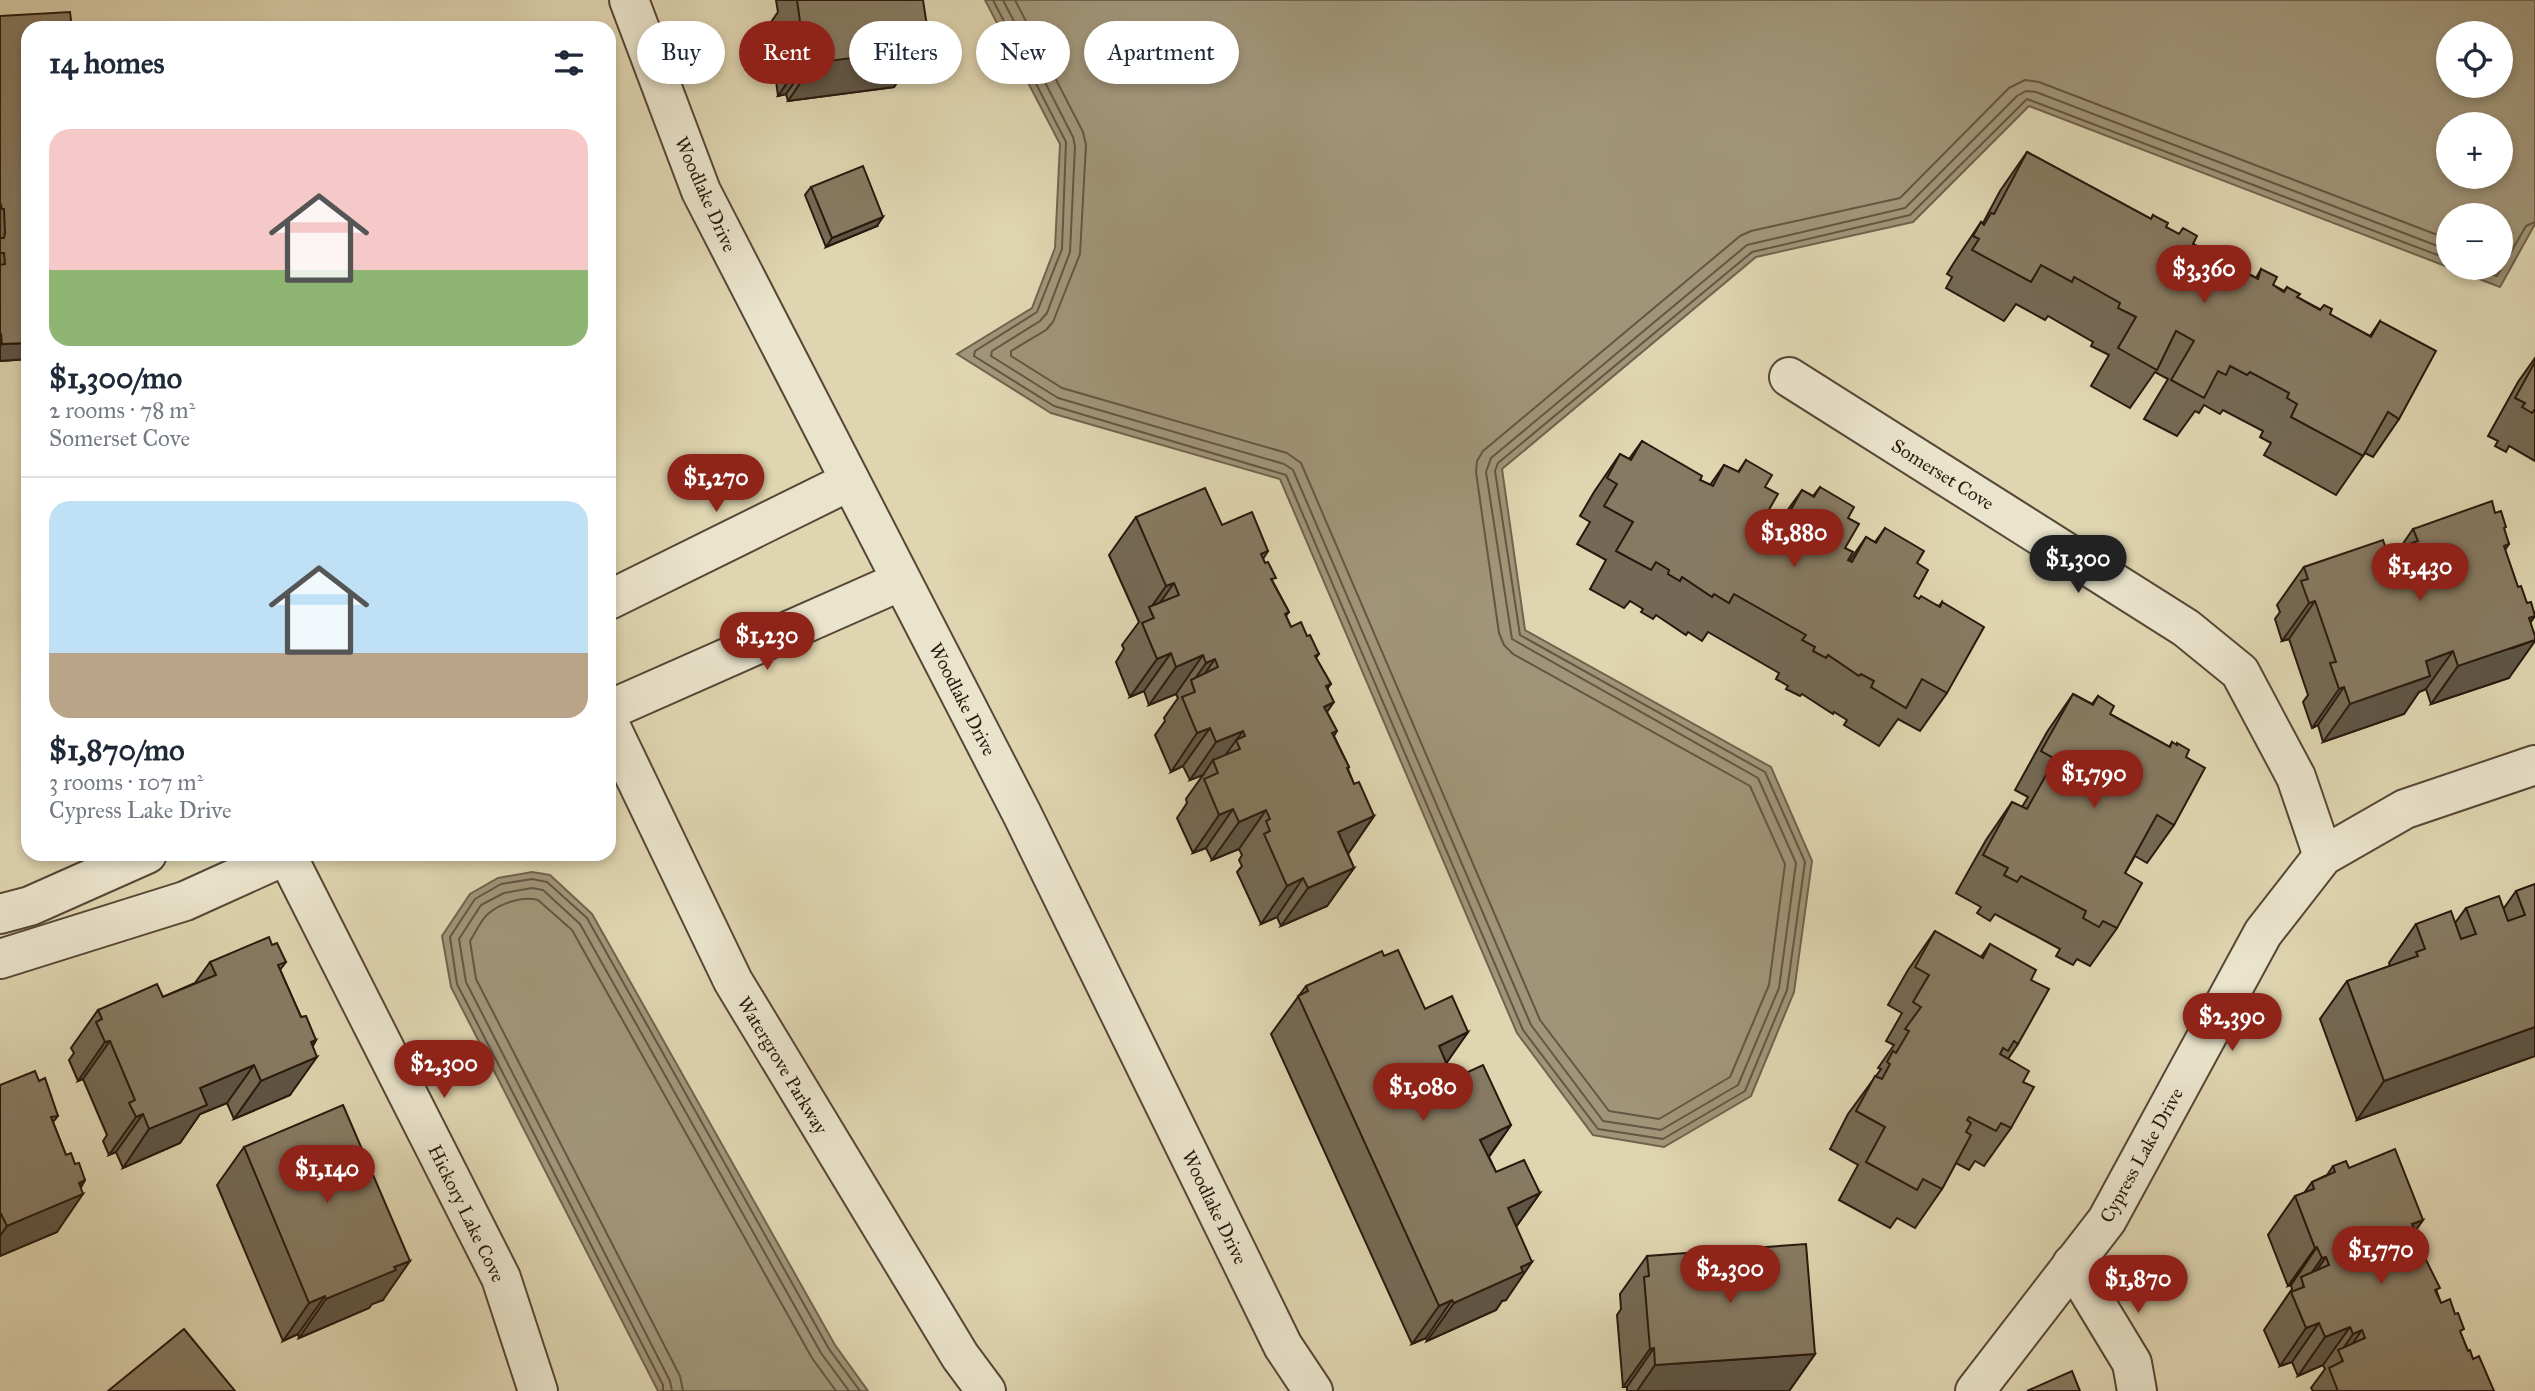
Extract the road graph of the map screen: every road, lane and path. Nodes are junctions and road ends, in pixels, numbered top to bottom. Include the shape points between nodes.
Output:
1 (629, 0) edge
2 (1788, 377) dead end
3 (850, 481) junction
4 (901, 581) junction
5 (616, 597) edge
6 (616, 707) edge
7 (616, 738) edge
8 (2535, 765) edge
9 (2323, 856) junction
10 (131, 861) edge
11 (272, 861) edge
12 (291, 861) edge
13 (0, 914) edge
14 (0, 959) edge
15 (2073, 1264) junction
16 (538, 1391) edge
17 (986, 1391) edge
18 (1313, 1391) edge
19 (1975, 1391) edge
20 (2137, 1391) edge

1 - 3 street, Woodlake Drive via 701,191
2 - 9 street, Somerset Cove via 2186,628 2240,672 2296,777
3 - 4 street, Woodlake Drive
3 - 5 street
4 - 6 street
4 - 18 street, Woodlake Drive via 1022,814 1283,1346
7 - 17 street, Watergrove Parkway via 733,981 960,1356
8 - 9 street, Cypress Lake Drive via 2405,809
9 - 15 street, Cypress Lake Drive via 2263,933 2107,1220
10 - 13 street via 30,906
11 - 14 street via 185,901
12 - 16 street, Hickory Lake Cove via 500,1278
15 - 19 street, Cypress Lake Drive
15 - 20 street via 2132,1363

